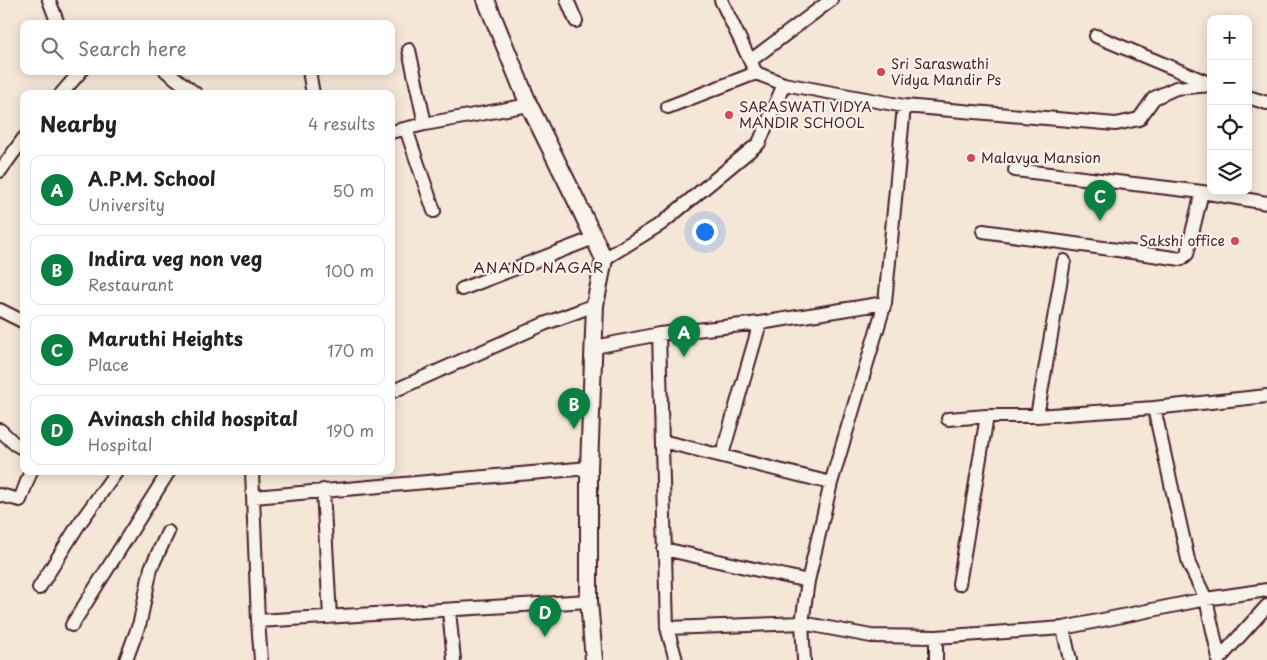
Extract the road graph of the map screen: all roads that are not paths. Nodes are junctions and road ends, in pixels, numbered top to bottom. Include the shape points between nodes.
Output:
1 (49, 0) edge
2 (486, 0) edge
3 (567, 0) edge
4 (721, 0) edge
5 (831, 0) edge
6 (56, 20) edge
7 (576, 21) dead end
8 (1096, 36) dead end
9 (409, 50) dead end
10 (753, 67) junction
11 (76, 75) edge
12 (171, 75) edge
13 (310, 75) edge
14 (1207, 82) edge
15 (784, 84) junction
16 (1207, 84) edge
17 (64, 90) edge
18 (191, 90) edge
19 (312, 90) edge
20 (1252, 98) edge
21 (1267, 103) edge
22 (529, 105) junction
23 (668, 106) dead end
24 (904, 106) junction
25 (425, 124) junction
26 (406, 129) junction
27 (395, 131) edge
28 (20, 146) edge
29 (1015, 170) dead end
30 (0, 171) edge
31 (1202, 192) junction
32 (1267, 203) edge
33 (434, 211) dead end
34 (982, 231) dead end
35 (594, 238) junction
36 (604, 259) junction
37 (1064, 261) dead end
38 (462, 290) dead end
39 (885, 303) junction
40 (595, 305) junction
41 (0, 310) edge
42 (20, 320) edge
43 (760, 323) junction
44 (659, 334) junction
45 (595, 347) junction
46 (395, 390) edge
47 (1267, 396) edge
48 (1154, 408) junction
49 (988, 416) junction
50 (1037, 416) junction
51 (948, 419) dead end
52 (0, 430) edge
53 (662, 441) junction
54 (20, 447) edge
55 (722, 455) junction
56 (589, 468) junction
57 (29, 475) edge
58 (114, 475) edge
59 (166, 475) edge
60 (252, 475) edge
61 (831, 483) junction
62 (323, 490) junction
63 (0, 495) edge
64 (254, 497) junction
65 (168, 532) dead end
66 (664, 549) junction
67 (808, 581) junction
68 (960, 584) dead end
69 (39, 588) dead end
70 (1267, 590) edge
71 (1206, 599) junction
72 (589, 601) junction
73 (1267, 606) edge
74 (449, 611) junction
75 (330, 617) junction
76 (258, 620) junction
77 (802, 622) junction
78 (72, 625) dead end
79 (667, 628) junction
80 (1063, 628) junction
81 (936, 637) junction
82 (1219, 659) edge
83 (126, 660) edge
84 (261, 660) edge
85 (454, 660) edge
86 (594, 660) edge
87 (676, 660) edge
88 (804, 660) edge
89 (936, 660) edge
90 (1070, 660) edge

1 - 6 street
2 - 22 street
3 - 7 street
4 - 10 street
5 - 10 street
8 - 14 street
9 - 25 street
10 - 15 street
10 - 23 street
11 - 17 street
12 - 18 street
13 - 19 street
15 - 24 street
15 - 36 street via 759,142 661,224
16 - 24 street via 1176,88 1154,98 1139,119 1116,124
20 - 21 street
22 - 25 street
22 - 35 street
24 - 39 street
25 - 26 street
26 - 27 street
26 - 33 street
28 - 30 street
29 - 31 street
31 - 32 street
31 - 34 street via 1187,254 1181,259
35 - 36 street
35 - 38 street
36 - 40 street
37 - 50 street
39 - 43 street
39 - 61 street
40 - 45 street
40 - 46 street via 544,324
41 - 42 street
43 - 44 street
43 - 55 street
44 - 45 street
44 - 53 street
45 - 56 street
47 - 48 street
48 - 50 street
48 - 71 street via 1189,564
49 - 50 street
49 - 51 street
49 - 68 street
52 - 54 street
53 - 55 street
53 - 66 street
55 - 61 street
56 - 62 street
56 - 72 street
57 - 63 street via 20,500
58 - 69 street
59 - 78 street
60 - 64 street
61 - 67 street
62 - 64 street
62 - 75 street
64 - 76 street
65 - 83 street via 151,568 140,622
66 - 67 street
66 - 79 street
67 - 77 street
70 - 71 street
71 - 80 street
71 - 82 street
72 - 74 street
72 - 86 street
73 - 82 street
74 - 75 street
74 - 85 street
75 - 76 street
76 - 84 street
77 - 79 street
77 - 81 street via 871,636
77 - 88 street
79 - 87 street
80 - 81 street
80 - 90 street
81 - 89 street

